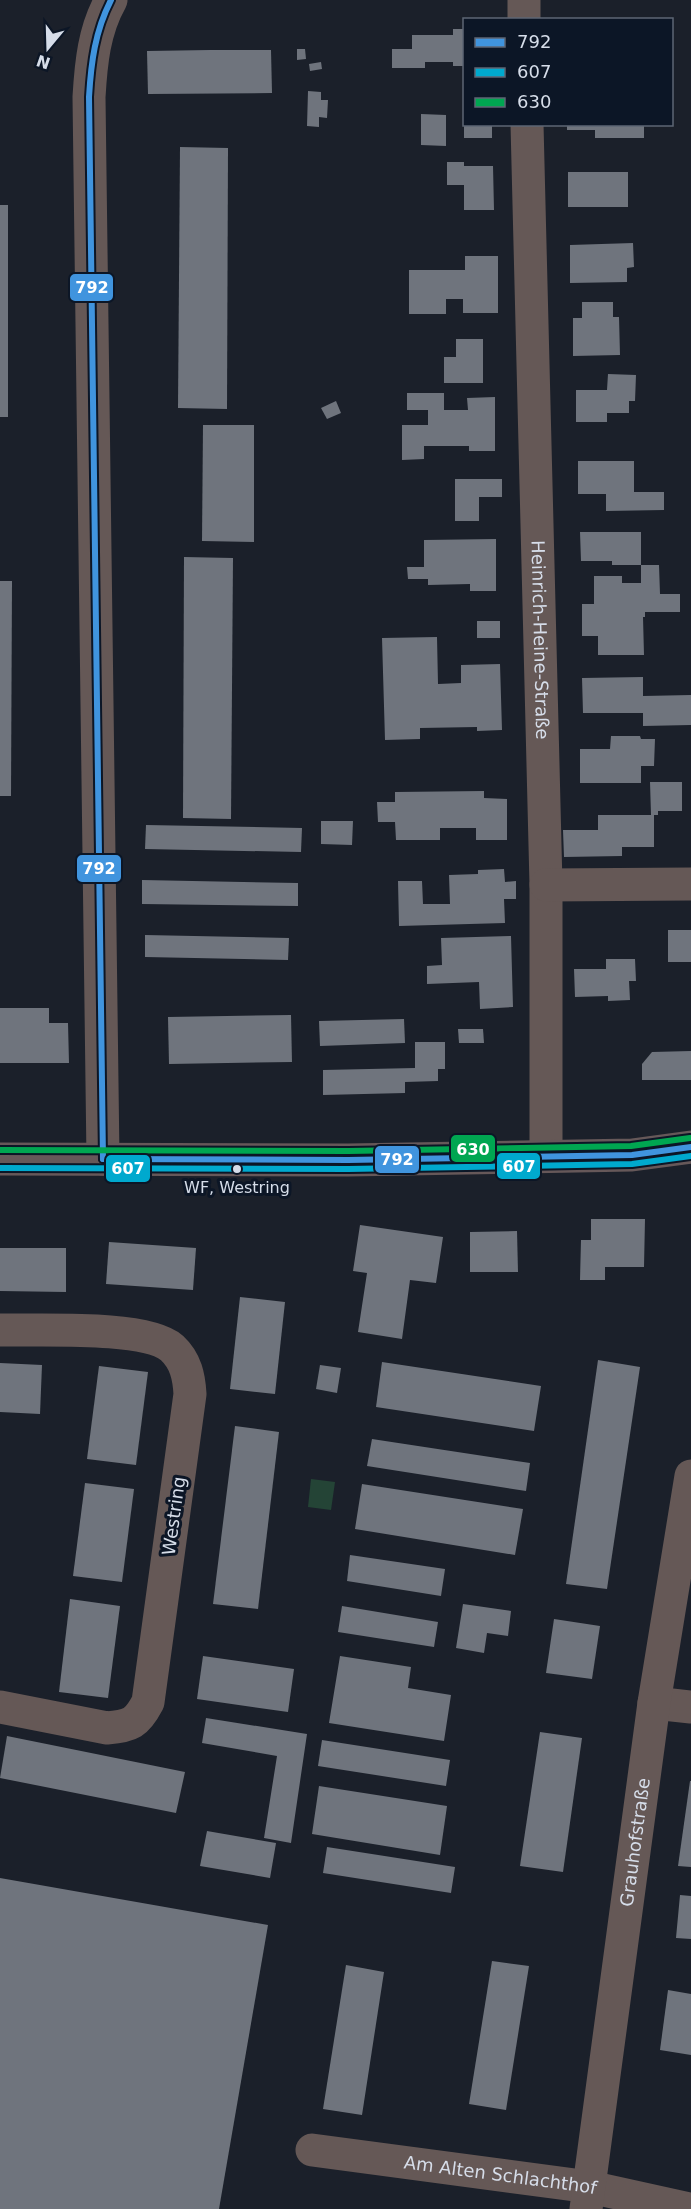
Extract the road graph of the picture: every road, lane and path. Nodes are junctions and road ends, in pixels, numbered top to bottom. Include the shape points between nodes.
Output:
1 (111, 0) edge
2 (524, 0) edge
3 (524, 18) edge
4 (527, 126) edge
5 (691, 884) edge
6 (546, 885) junction
7 (691, 1147) edge
8 (546, 1155) junction
9 (0, 1159) edge
10 (103, 1159) junction
11 (0, 1330) edge
12 (691, 1476) edge
13 (654, 1703) junction
14 (0, 1707) edge
15 (691, 1707) edge
16 (312, 2150) dead end
17 (588, 2198) edge
18 (689, 2209) edge

1 - 10 street via 95,42 89,97
2 - 3 street
4 - 6 street, Heinrich-Heine-Straße
5 - 6 street
6 - 8 street, Heinrich-Heine-Straße
7 - 8 main road via 632,1155
8 - 10 main road via 348,1160
9 - 10 main road
11 - 14 street, Westring via 130,1332 156,1339 183,1360 190,1394 148,1702 142,1714 125,1727 107,1728
12 - 13 street, Grauhofstraße
13 - 15 street
13 - 17 street, Grauhofstraße
16 - 17 street, Am Alten Schlachthof
17 - 18 street, Am Alten Schlachthof

